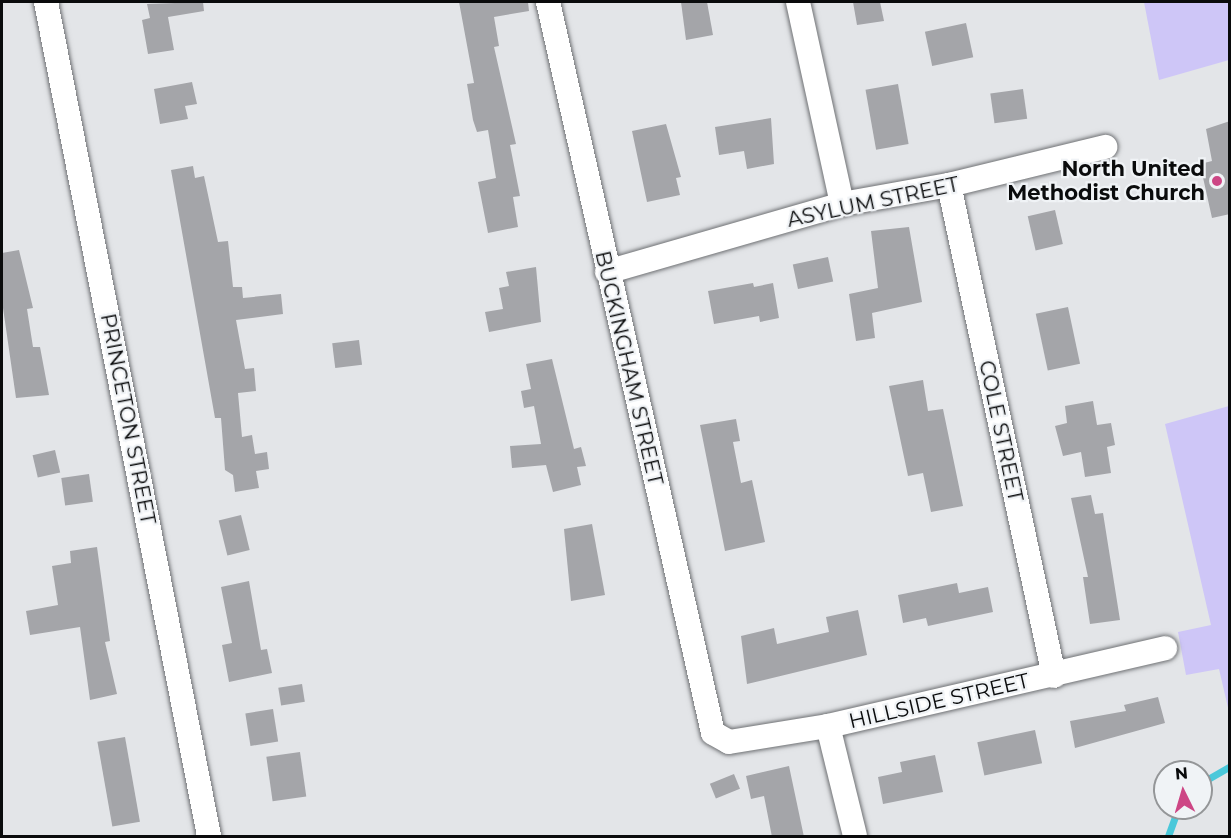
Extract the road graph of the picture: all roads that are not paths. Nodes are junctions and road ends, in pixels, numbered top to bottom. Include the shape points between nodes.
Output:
1 (46, 2) edge
2 (548, 2) edge
3 (798, 2) edge
4 (1105, 147) dead end
5 (950, 186) junction
6 (842, 204) junction
7 (607, 272) junction
8 (1165, 648) dead end
9 (1053, 675) junction
10 (828, 726) junction
11 (713, 733) joint
12 (209, 837) edge
13 (855, 837) edge

1 - 12 street, PRINCETON STREET
2 - 7 street, BUCKINGHAM STREET
3 - 6 street
4 - 5 street, ASYLUM STREET
5 - 6 street, ASYLUM STREET
5 - 9 street, COLE STREET
6 - 7 street, ASYLUM STREET
7 - 11 street, BUCKINGHAM STREET
8 - 9 street, HILLSIDE STREET
9 - 10 street, HILLSIDE STREET
10 - 11 street, HILLSIDE STREET via 729,742
10 - 13 street

